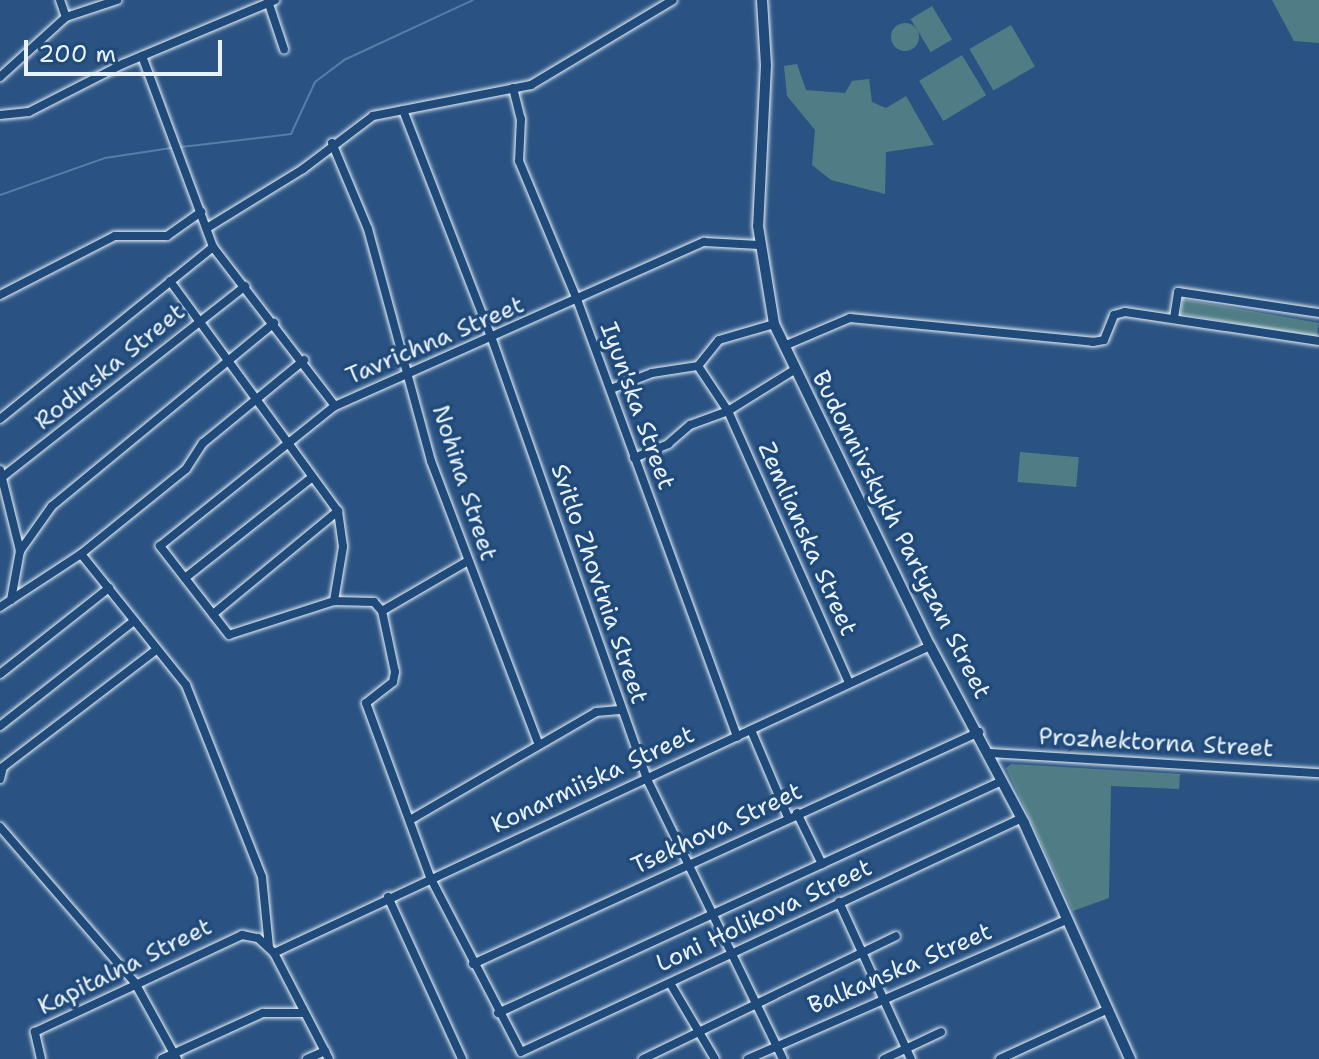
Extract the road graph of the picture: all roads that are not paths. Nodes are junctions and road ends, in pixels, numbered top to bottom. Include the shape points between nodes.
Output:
1 (60, 0) edge
2 (117, 0) edge
3 (673, 0) edge
4 (762, 0) edge
5 (271, 1) edge
6 (66, 17) junction
7 (284, 49) dead end
8 (142, 56) junction
9 (0, 77) edge
10 (513, 88) junction
11 (403, 110) junction
12 (0, 115) edge
13 (332, 143) junction
14 (201, 212) junction
15 (207, 228) junction
16 (759, 245) junction
17 (213, 247) junction
18 (170, 281) junction
19 (245, 286) junction
20 (0, 295) edge
21 (578, 302) junction
22 (1319, 313) edge
23 (1174, 318) junction
24 (200, 321) junction
25 (274, 323) junction
26 (774, 324) junction
27 (492, 339) junction
28 (1319, 341) edge
29 (784, 346) junction
30 (230, 360) junction
31 (304, 360) junction
32 (698, 366) junction
33 (794, 370) junction
34 (409, 372) junction
35 (611, 389) junction
36 (256, 398) junction
37 (335, 406) junction
38 (728, 411) junction
39 (0, 419) edge
40 (289, 446) junction
41 (634, 458) junction
42 (1, 474) edge
43 (311, 478) junction
44 (338, 511) junction
45 (20, 551) junction
46 (81, 554) junction
47 (468, 561) junction
48 (185, 578) junction
49 (109, 588) junction
50 (11, 600) junction
51 (334, 601) junction
52 (0, 607) edge
53 (382, 611) junction
54 (213, 614) junction
55 (134, 621) junction
56 (930, 646) junction
57 (156, 650) junction
58 (0, 674) edge
59 (849, 683) junction
60 (620, 710) junction
61 (0, 726) edge
62 (751, 730) junction
63 (979, 732) junction
64 (737, 737) junction
65 (538, 742) junction
66 (990, 753) junction
67 (1319, 773) edge
68 (646, 777) junction
69 (0, 779) edge
70 (1002, 781) junction
71 (793, 815) junction
72 (1020, 819) junction
73 (410, 820) junction
74 (0, 827) edge
75 (822, 864) junction
76 (687, 866) junction
77 (430, 877) junction
78 (388, 897) junction
79 (839, 902) junction
80 (711, 915) junction
81 (1068, 919) junction
82 (896, 936) dead end
83 (272, 950) junction
84 (730, 953) junction
85 (862, 953) junction
86 (473, 964) junction
87 (135, 983) junction
88 (670, 983) junction
89 (882, 998) junction
90 (754, 1003) junction
91 (1108, 1009) junction
92 (304, 1013) junction
93 (498, 1013) junction
94 (698, 1029) junction
95 (941, 1032) dead end
96 (776, 1045) junction
97 (906, 1049) junction
98 (327, 1055) edge
99 (176, 1056) edge
100 (41, 1059) edge
101 (162, 1059) edge
102 (307, 1059) edge
103 (462, 1059) edge
104 (643, 1059) edge
105 (715, 1059) edge
106 (748, 1059) edge
107 (783, 1059) edge
108 (884, 1059) edge
109 (911, 1059) edge
110 (1000, 1059) edge
111 (1130, 1059) edge

1 - 6 street
2 - 6 street
3 - 10 street via 531,85
4 - 16 main road, Budonnivskykh Partyzan Street via 767,55
5 - 7 street
5 - 8 street
6 - 9 street
8 - 12 street via 29,112
8 - 14 street
10 - 11 street
10 - 21 street, Iyun'ska Street via 521,119 519,161
11 - 13 street via 373,116
11 - 27 street, Svitlo Zhovtnia Street
13 - 15 street via 303,169
13 - 34 street, Nohina Street via 368,229
14 - 15 street
14 - 20 street via 167,236 115,236
15 - 17 street
16 - 21 street, Tavrichna Street via 704,242
16 - 26 main road, Budonnivskykh Partyzan Street
17 - 18 street, Rodinska Street
17 - 19 street
18 - 24 street
18 - 39 street, Rodinska Street
19 - 24 street, Rodinska Street
19 - 25 street
21 - 27 street, Tavrichna Street
21 - 35 street, Iyun'ska Street
22 - 23 street via 1178,292
23 - 28 street
23 - 29 street via 1119,313 1108,335 1093,342 850,318
24 - 30 street
24 - 42 street, Rodinska Street
25 - 30 street
25 - 31 street
26 - 29 main road, Budonnivskykh Partyzan Street
26 - 32 street via 719,340
27 - 34 street, Tavrichna Street
27 - 60 street, Svitlo Zhovtnia Street via 621,696
29 - 33 main road, Budonnivskykh Partyzan Street
30 - 36 street
30 - 45 street via 52,506
31 - 36 street
31 - 37 street
32 - 35 street via 652,373
32 - 38 street, Zemlianska Street
33 - 38 street
33 - 56 main road, Budonnivskykh Partyzan Street
34 - 37 street, Tavrichna Street
34 - 47 street, Nohina Street via 431,461
35 - 41 street, Iyun'ska Street
36 - 40 street
36 - 46 street via 203,443 186,469
37 - 40 street, Tavrichna Street
38 - 41 street via 690,425 668,444
38 - 59 street, Zemlianska Street
40 - 43 street
40 - 48 street, Tavrichna Street via 160,546
41 - 64 street, Iyun'ska Street
42 - 45 street
43 - 44 street
43 - 48 street
44 - 51 street via 343,547
44 - 54 street
45 - 50 street
46 - 49 street
46 - 50 street
47 - 53 street
47 - 65 street, Nohina Street
48 - 54 street
49 - 55 street
49 - 58 street
50 - 52 street
51 - 53 street via 374,602
51 - 54 street via 229,635
53 - 73 street via 395,672 393,682 366,703
55 - 57 street
55 - 61 street
56 - 59 street, Konarmiiska Street
56 - 63 main road, Budonnivskykh Partyzan Street
57 - 69 street via 3,767
57 - 83 street via 186,685 244,825 262,877
59 - 62 street, Konarmiiska Street
60 - 65 street via 596,712
60 - 68 street, Svitlo Zhovtnia Street
62 - 64 street, Konarmiiska Street
62 - 71 street
63 - 66 main road, Budonnivskykh Partyzan Street
63 - 71 street, Tsekhova Street
64 - 68 street, Konarmiiska Street
65 - 73 street via 465,792
66 - 67 street, Prozhektorna Street
66 - 70 main road, Budonnivskykh Partyzan Street
68 - 76 street, Svitlo Zhovtnia Street
68 - 77 street, Konarmiiska Street
70 - 72 main road, Budonnivskykh Partyzan Street
70 - 75 street
71 - 75 street
71 - 76 street, Tsekhova Street
72 - 79 street, Loni Holikova Street
72 - 81 main road, Budonnivskykh Partyzan Street
73 - 77 street
74 - 87 street
75 - 80 street
76 - 80 street, Svitlo Zhovtnia Street
76 - 86 street, Tsekhova Street
77 - 78 street, Konarmiiska Street
77 - 86 street
78 - 83 street, Konarmiiska Street
78 - 103 street
79 - 84 street, Loni Holikova Street
79 - 85 street
80 - 84 street, Svitlo Zhovtnia Street
80 - 93 street
81 - 89 street, Balkanska Street
81 - 91 main road, Budonnivskykh Partyzan Street
82 - 85 street
83 - 87 street, Kapitalna Street via 242,935
83 - 92 street
84 - 88 street, Loni Holikova Street
84 - 90 street, Svitlo Zhovtnia Street
85 - 89 street
85 - 90 street
86 - 93 street
87 - 99 street
87 - 100 street, Kapitalna Street via 35,1032
88 - 93 street, Loni Holikova Street via 527,1051 516,1048
88 - 94 street
89 - 96 street, Balkanska Street
89 - 97 street
90 - 94 street
90 - 96 street, Svitlo Zhovtnia Street
91 - 110 street
91 - 111 main road, Budonnivskykh Partyzan Street
92 - 98 street
92 - 99 street via 263,1013
94 - 104 street
94 - 105 street
95 - 97 street
96 - 106 street, Balkanska Street
96 - 107 street, Svitlo Zhovtnia Street
97 - 108 street
97 - 109 street
98 - 102 street
99 - 101 street

